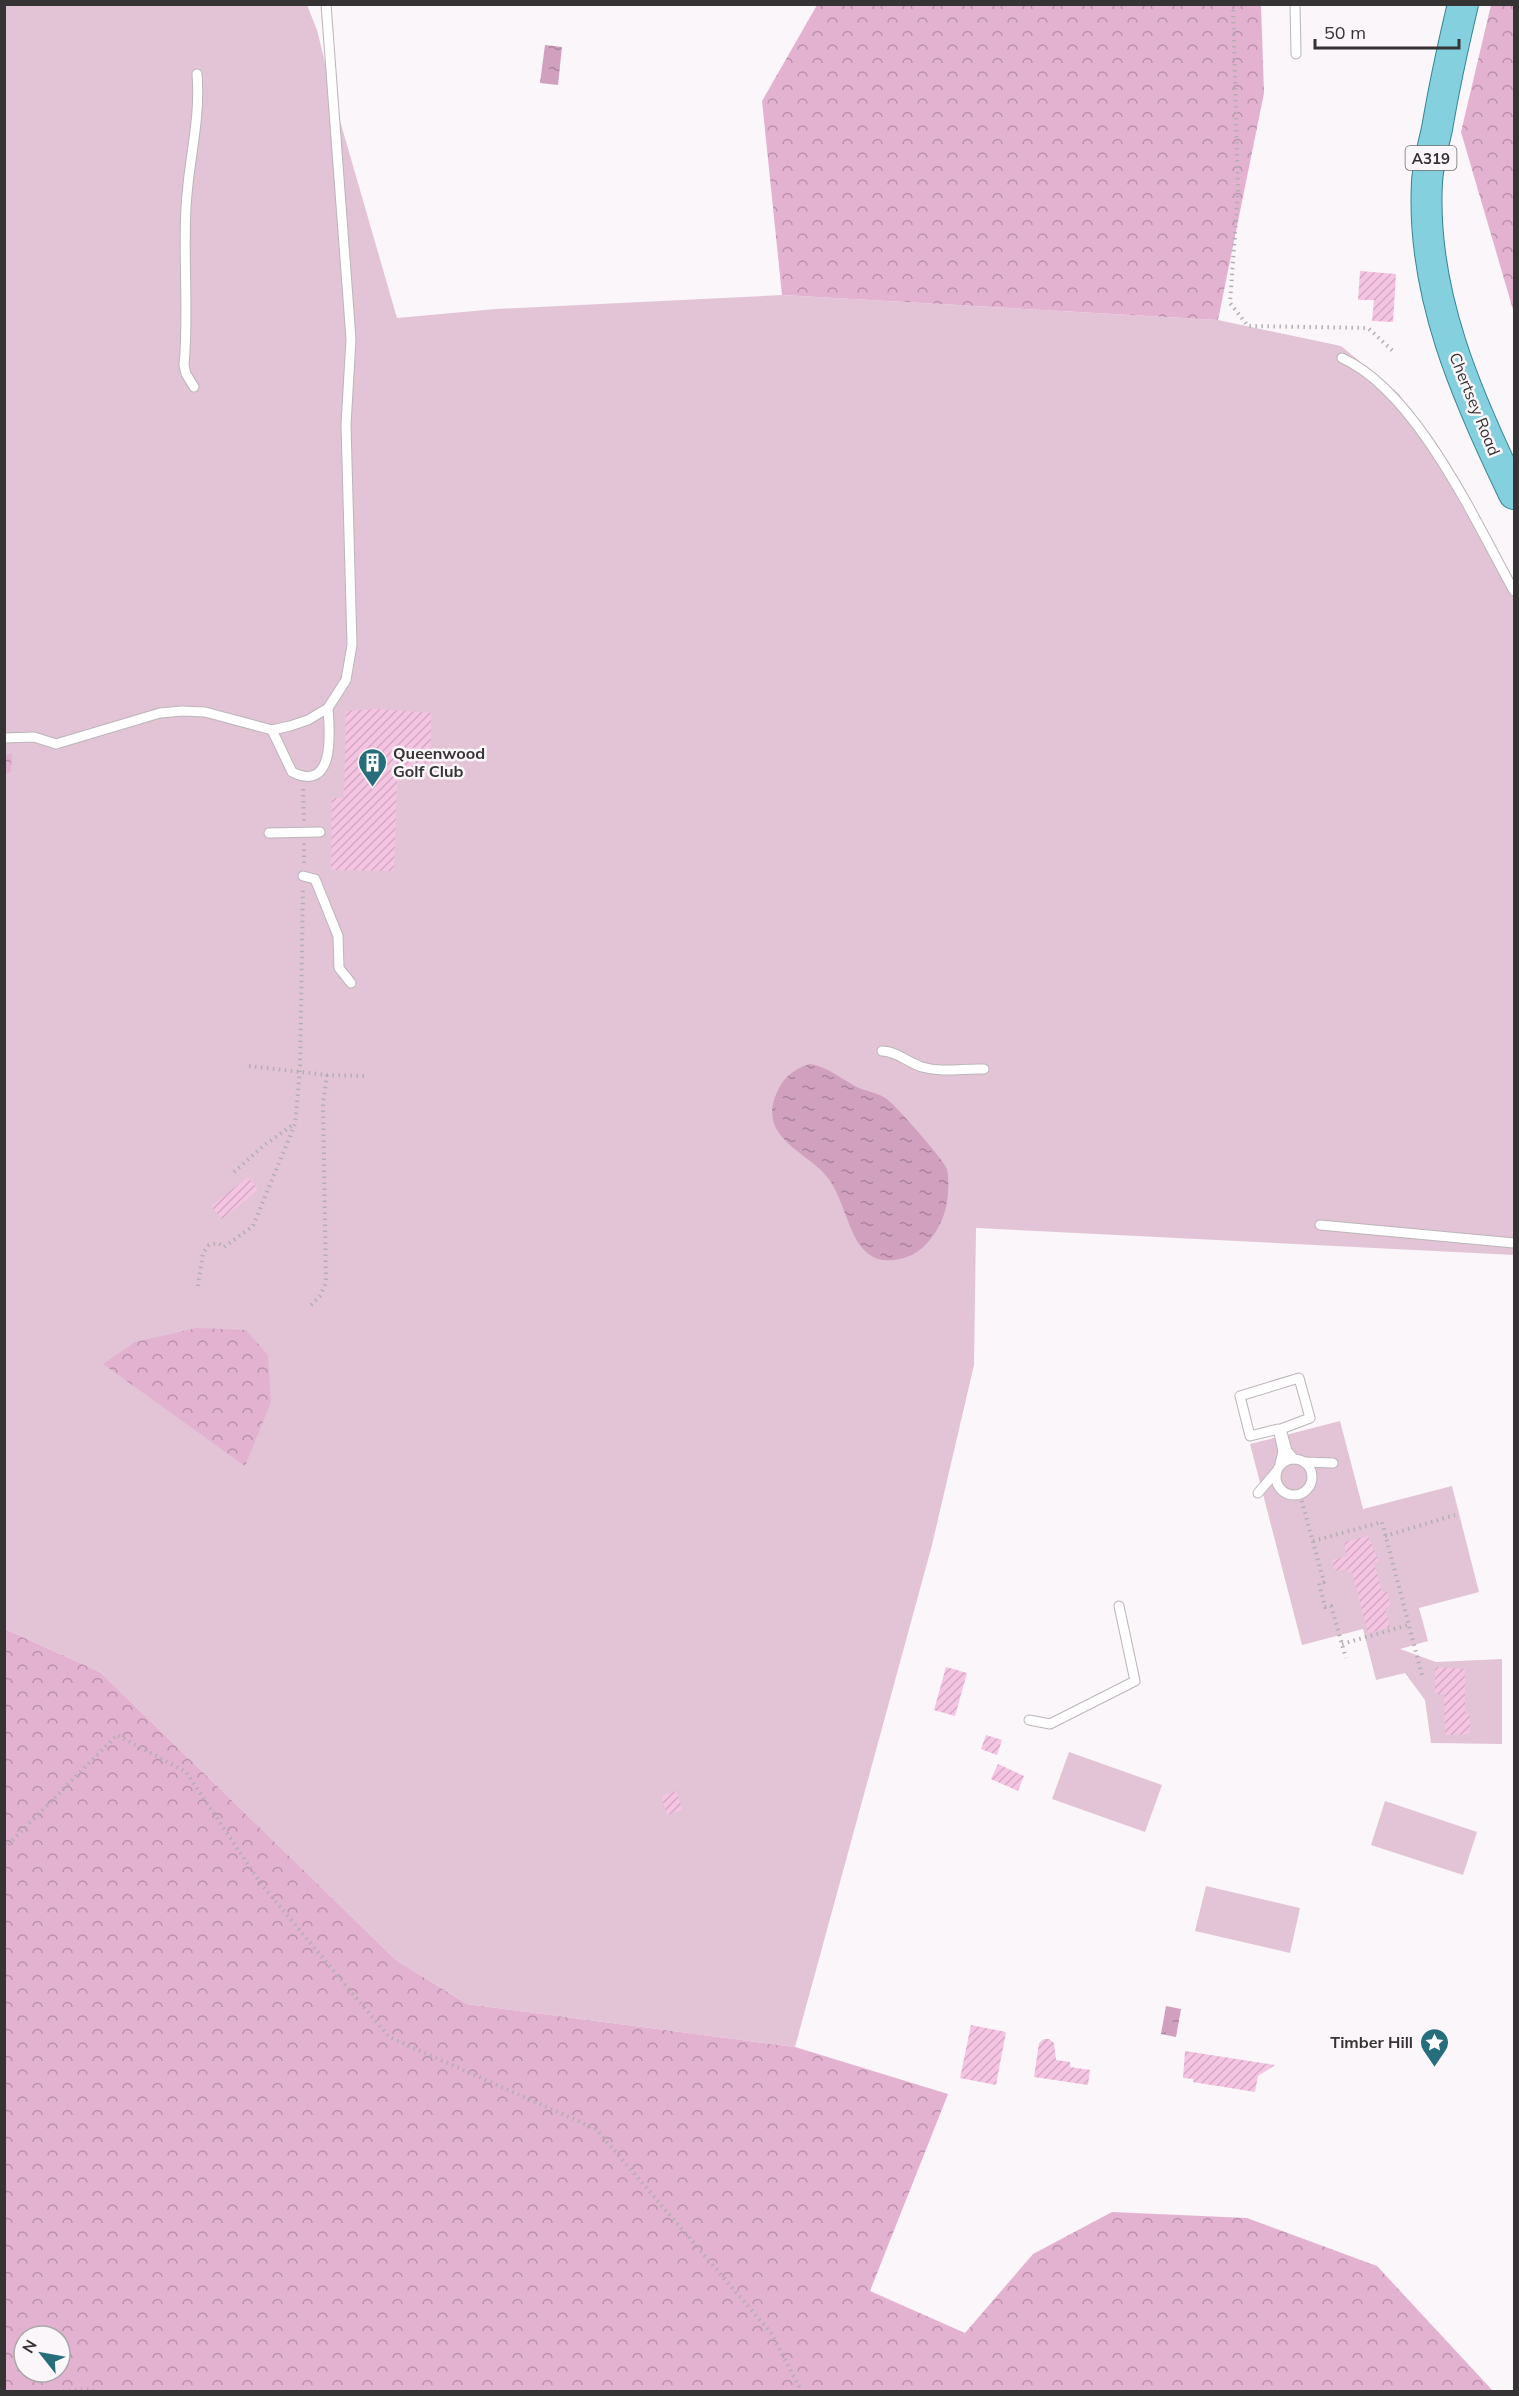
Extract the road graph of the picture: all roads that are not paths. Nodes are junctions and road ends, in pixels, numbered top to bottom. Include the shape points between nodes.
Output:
1 (326, 4) edge
2 (1295, 4) edge
3 (1463, 4) edge
4 (1296, 54) dead end
5 (196, 74) dead end
6 (1342, 358) dead end
7 (194, 387) dead end
8 (1515, 494) edge
9 (1515, 591) edge
10 (328, 708) junction
11 (272, 730) junction
12 (4, 738) edge
13 (320, 832) dead end
14 (269, 833) dead end
15 (303, 876) road end
16 (351, 983) dead end
17 (882, 1051) dead end
18 (984, 1069) dead end
19 (1320, 1225) dead end
20 (1515, 1243) edge
21 (1299, 1460) junction
22 (1333, 1463) dead end
23 (1278, 1468) junction
24 (1258, 1492) dead end
25 (1119, 1606) dead end
26 (1029, 1720) dead end

1 - 10 lane via 351,339 346,425 352,645 346,680
2 - 4 lane
3 - 8 main road, Chertsey Road / A319 via 1427,181 1428,248 1460,372
5 - 7 lane via 197,130 185,211 184,365
6 - 9 lane via 1384,388 1420,430
10 - 11 lane via 308,720
10 - 11 lane via 328,755 315,775 292,772
11 - 12 lane via 205,712 182,711 160,713 56,744 34,736
13 - 14 lane
15 - 16 lane via 315,879 338,936 337,962
17 - 18 lane via 891,1051 911,1063 935,1070
19 - 20 lane
21 - 22 lane
21 - 23 lane
21 - 23 lane via 1312,1477 1300,1495 1280,1490 1276,1481
21 - 23 lane via 1287,1450 1281,1429 1310,1418 1299,1378 1240,1396 1250,1436 1278,1430 1283,1451
23 - 24 lane
25 - 26 lane via 1135,1681 1050,1724

